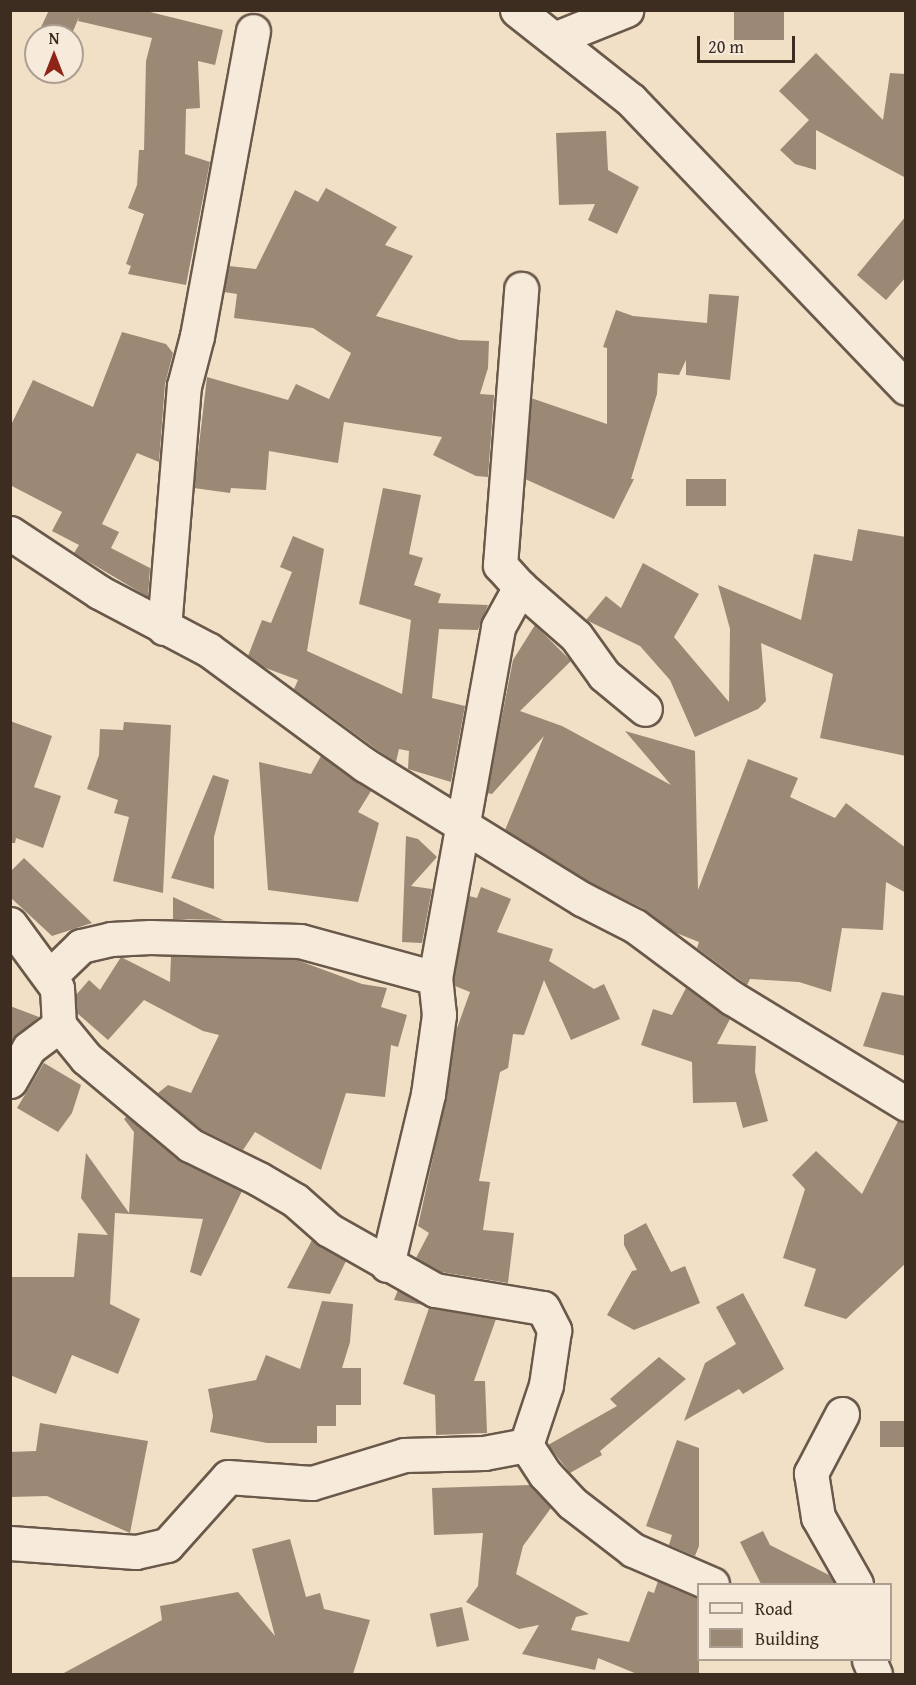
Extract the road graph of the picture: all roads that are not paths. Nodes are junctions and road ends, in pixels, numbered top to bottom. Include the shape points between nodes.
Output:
1 (517, 10) edge
2 (626, 10) edge
3 (253, 31) dead end
4 (554, 39) junction
5 (521, 289) dead end
6 (906, 388) edge
7 (10, 532) edge
8 (520, 587) junction
9 (164, 628) junction
10 (645, 709) dead end
11 (462, 825) junction
12 (10, 924) edge
13 (50, 976) junction
14 (435, 978) junction
15 (58, 1025) junction
16 (10, 1081) edge
17 (906, 1104) edge
18 (387, 1265) junction
19 (843, 1414) dead end
20 (526, 1445) junction
21 (10, 1543) edge
22 (710, 1583) edge
23 (855, 1583) edge

1 - 4 street
2 - 4 street
3 - 9 street via 197,336 184,386
4 - 6 street via 630,100
5 - 8 street via 500,565
7 - 9 street via 99,592
8 - 10 street via 576,636 604,675
8 - 11 street via 498,627
9 - 11 street via 209,650 365,765
11 - 14 street
11 - 17 street via 635,926 732,998
12 - 13 street
13 - 14 street via 81,946 111,939 150,938 300,941
13 - 15 street via 57,988
14 - 18 street via 439,1015 428,1094
15 - 16 street via 29,1048
15 - 18 street via 86,1058 190,1145 295,1200 329,1230
18 - 20 street via 435,1290 543,1308 554,1330 546,1385
19 - 23 street via 810,1473 818,1517
20 - 21 street via 484,1453 404,1455 312,1483 228,1477 167,1545 136,1552
20 - 22 street via 545,1474 573,1503 633,1550

